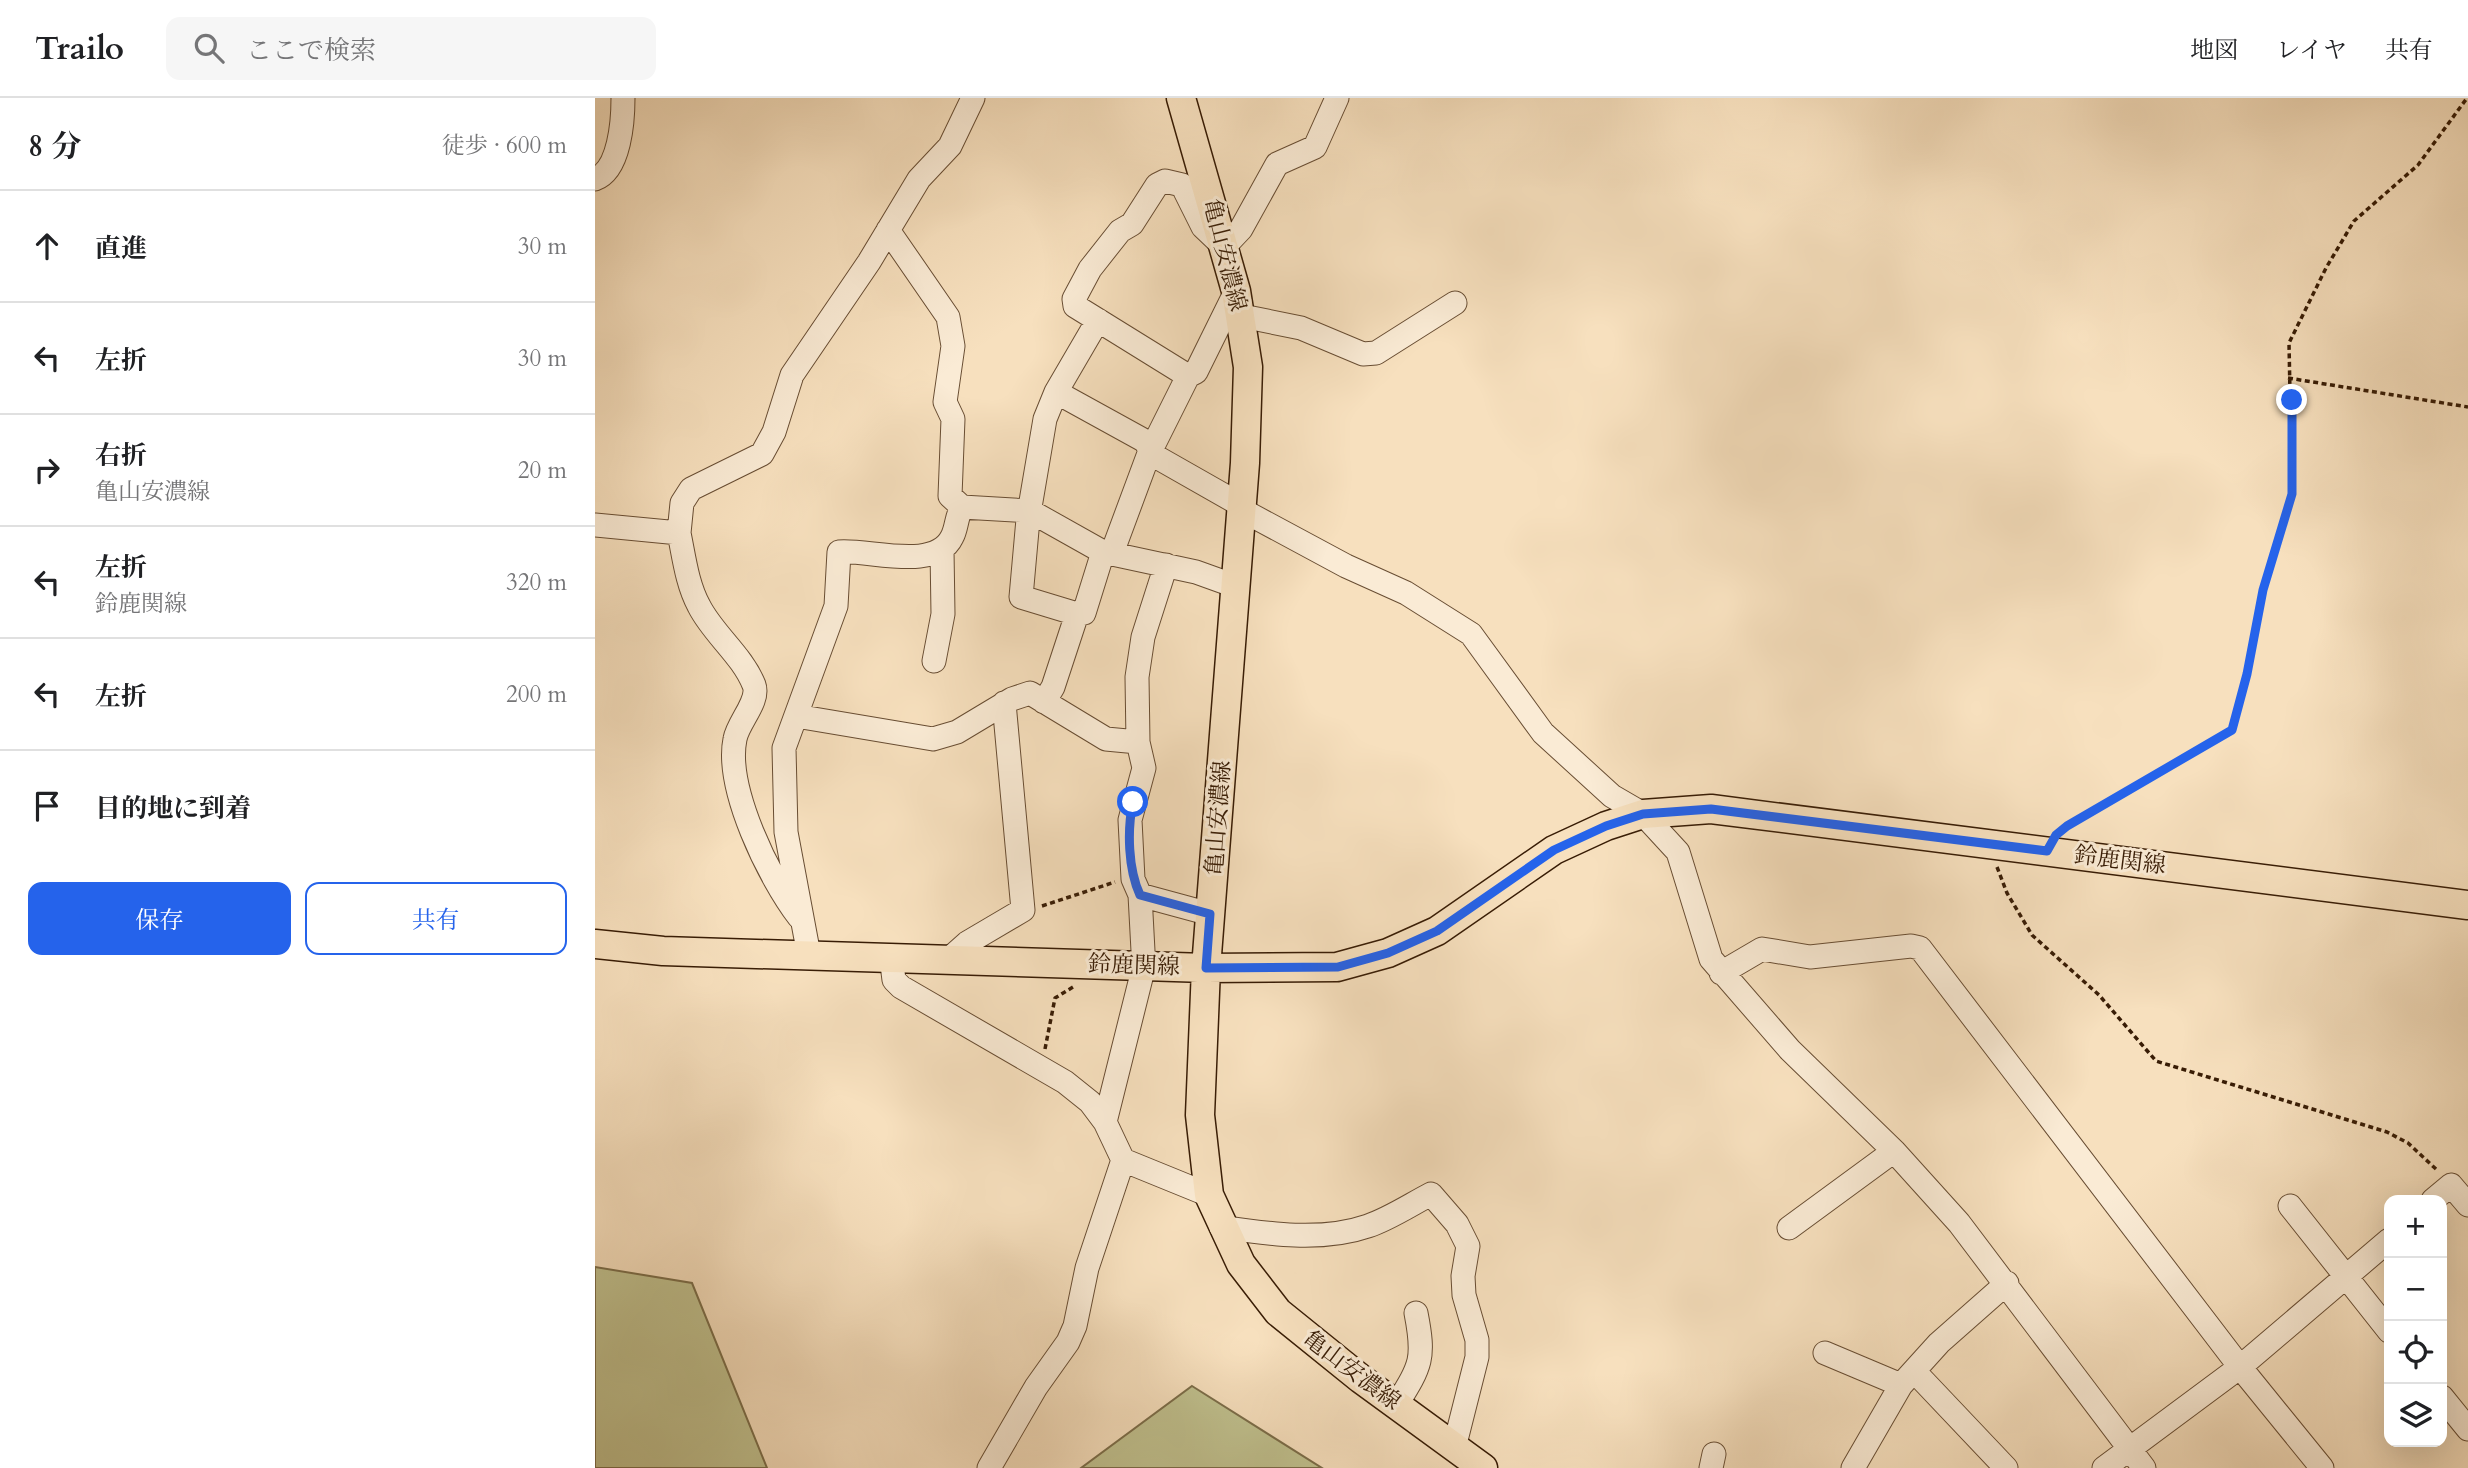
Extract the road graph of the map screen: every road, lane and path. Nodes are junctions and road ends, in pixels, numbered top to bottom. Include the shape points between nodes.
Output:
1 (623, 98) edge
2 (973, 98) edge
3 (1181, 98) edge
4 (2467, 98) edge
5 (1333, 109) edge
6 (595, 179) edge
7 (888, 230) junction
8 (1224, 247) junction
9 (1455, 303) dead end
10 (1239, 304) junction
11 (1098, 320) junction
12 (1188, 376) junction
13 (2288, 378) junction
14 (1056, 391) junction
15 (2468, 407) edge
16 (1151, 451) junction
17 (962, 507) junction
18 (1240, 507) junction
19 (1030, 511) junction
20 (595, 525) edge
21 (679, 533) junction
22 (942, 550) junction
23 (1107, 552) junction
24 (1166, 565) junction
25 (1235, 586) junction
26 (1077, 614) junction
27 (934, 661) dead end
28 (1044, 702) junction
29 (1004, 703) junction
30 (796, 716) junction
31 (1138, 742) junction
32 (1643, 814) junction
33 (1993, 844) junction
34 (2047, 851) junction
35 (1137, 887) junction
36 (2468, 905) edge
37 (1023, 910) junction
38 (1210, 914) junction
39 (803, 923) junction
40 (595, 944) edge
41 (1143, 951) dead end
42 (809, 955) junction
43 (891, 956) junction
44 (949, 959) junction
45 (1206, 968) junction
46 (1721, 973) junction
47 (1142, 978) dead end
48 (1080, 984) dead end
49 (1041, 1068) junction
50 (1105, 1122) junction
51 (1894, 1150) junction
52 (1123, 1160) junction
53 (2460, 1190) edge
54 (1209, 1195) junction
55 (2290, 1206) dead end
56 (1221, 1227) junction
57 (1789, 1228) dead end
58 (2384, 1244) edge
59 (2346, 1277) junction
60 (2007, 1283) junction
61 (1416, 1313) dead end
62 (2384, 1325) edge
63 (1825, 1353) dead end
64 (2240, 1367) junction
65 (1908, 1379) junction
66 (2447, 1402) edge
67 (1397, 1404) junction
68 (2468, 1429) edge
69 (1454, 1448) junction
70 (2129, 1450) junction
71 (989, 1468) edge
72 (1483, 1468) edge
73 (1853, 1468) edge
74 (2006, 1468) edge
75 (2104, 1468) edge
76 (2144, 1468) edge
77 (2322, 1468) edge

1 - 6 street via 613,160
2 - 7 street via 950,146 926,170
3 - 8 main road, 亀山安濃線
4 - 13 path via 2418,165 2354,220 2289,343
5 - 8 street via 1310,152 1277,164 1241,229
7 - 17 street via 948,317 953,346 945,402 953,419 950,496
7 - 21 street via 792,375 762,454 691,489 683,503
8 - 10 main road, 亀山安濃線
8 - 11 street via 1203,227 1182,186 1165,181 1157,185 1132,224 1120,230 1090,269 1074,299 1075,306
9 - 10 street via 1376,353 1363,354
10 - 12 street via 1196,372
10 - 18 main road, 亀山安濃線 via 1248,398
11 - 12 street
11 - 14 street
12 - 16 street
13 - 15 path
13 - 34 path via 2292,494 2265,580 2232,730 2067,826
14 - 16 street via 1145,441
14 - 19 street via 1045,419
16 - 18 street
16 - 23 street
17 - 19 street
17 - 22 street via 952,537
18 - 25 main road, 亀山安濃線
18 - 32 street via 1346,566 1406,593 1471,634 1543,733 1612,796
19 - 23 street
19 - 26 street via 1021,597
20 - 21 street
21 - 39 street via 699,606 755,687 735,738 740,791 772,875
22 - 27 street via 943,614
22 - 30 street via 911,557 839,552 835,606
23 - 24 street
23 - 26 street via 1084,613
24 - 25 street
24 - 31 street via 1141,650
25 - 38 main road, 亀山安濃線
26 - 28 street
28 - 29 street via 1030,693
28 - 31 street via 1106,739
29 - 30 street via 957,732 933,739
29 - 37 street
30 - 39 street via 783,748 782,780 786,832
31 - 35 street via 1144,768 1131,820
32 - 33 main road, 鈴鹿関線 via 1711,809
32 - 45 main road, 鈴鹿関線 via 1554,850 1437,931 1388,953 1338,967
32 - 46 street via 1678,852 1711,959
33 - 34 main road, 鈴鹿関線
33 - 53 path via 2007,893 2032,935 2099,995 2156,1061 2387,1132 2408,1143
34 - 36 main road, 鈴鹿関線
35 - 37 path via 1100,885
35 - 38 street
35 - 41 street
37 - 44 street
38 - 45 main road, 亀山安濃線
39 - 42 street
40 - 42 main road, 鈴鹿関線 via 663,951
42 - 43 main road, 鈴鹿関線
43 - 44 main road, 鈴鹿関線
43 - 49 street via 894,980 901,986
44 - 45 main road, 鈴鹿関線
45 - 54 main road, 亀山安濃線 via 1200,1115
46 - 51 street via 1790,1050
46 - 64 street via 1762,948 1810,957 1920,948
47 - 50 street
48 - 49 path via 1055,999
49 - 50 street via 1090,1102
50 - 52 street
51 - 57 street
51 - 60 street
52 - 54 street
52 - 71 street via 1087,1268 1075,1326
54 - 56 main road, 亀山安濃線
55 - 59 street
56 - 67 main road, 亀山安濃線 via 1241,1264 1278,1312
56 - 69 street via 1276,1234 1348,1232 1431,1194 1457,1224 1468,1246 1464,1294 1477,1340 1477,1357
58 - 59 street
59 - 62 street
59 - 64 street
60 - 65 street via 1938,1343
60 - 70 street
61 - 67 street via 1420,1367
63 - 65 street
64 - 70 street
64 - 77 street
65 - 73 street
65 - 74 street
66 - 68 street
67 - 69 main road, 亀山安濃線
69 - 72 main road, 亀山安濃線
70 - 75 street
70 - 76 street

